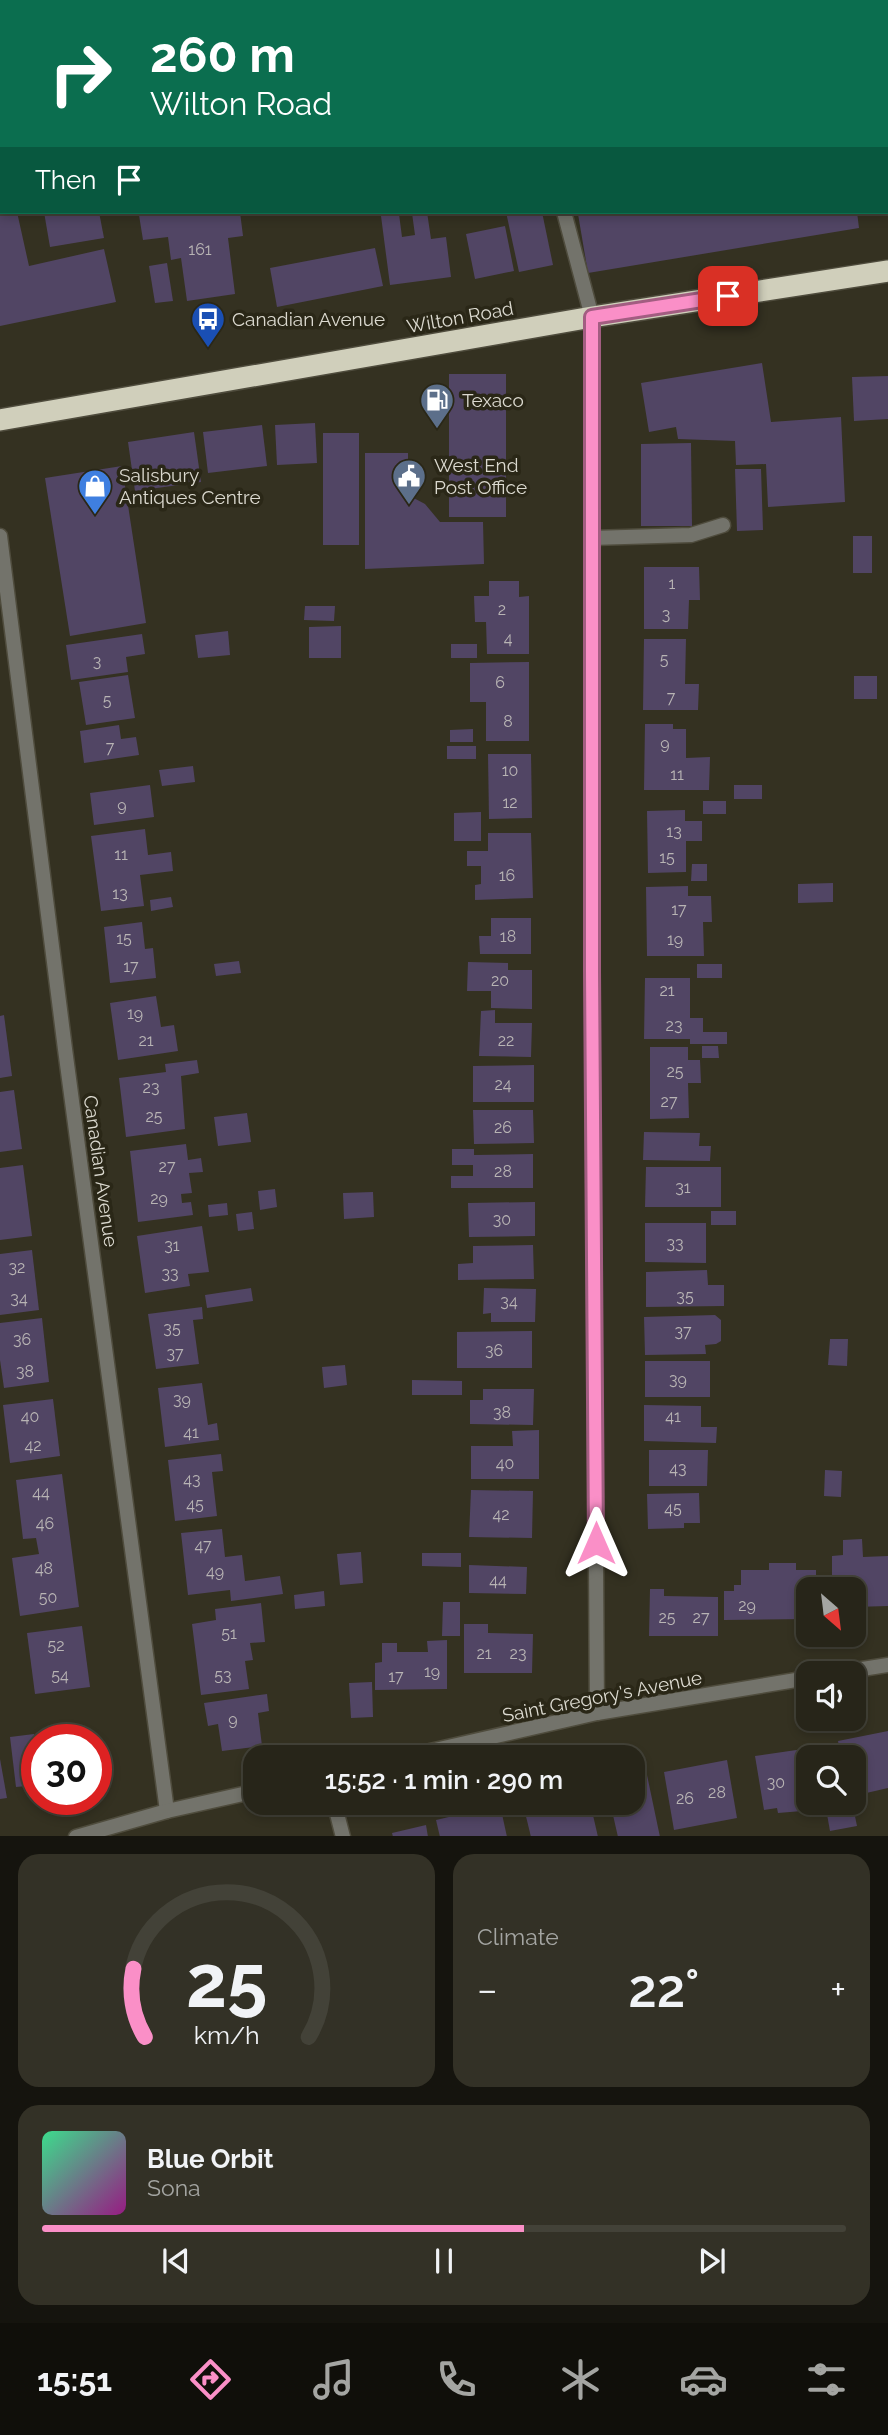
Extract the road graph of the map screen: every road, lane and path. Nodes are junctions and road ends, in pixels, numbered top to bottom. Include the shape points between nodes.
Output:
1 (565, 214) edge
2 (888, 271) edge
3 (592, 317) junction
4 (0, 420) edge
5 (723, 525) dead end
6 (0, 536) edge
7 (592, 538) junction
8 (888, 1664) edge
9 (866, 1668) edge
10 (796, 1680) edge
11 (597, 1713) junction
12 (457, 1745) edge
13 (243, 1794) edge
14 (167, 1811) junction
15 (337, 1815) edge
16 (76, 1836) edge
17 (343, 1836) edge

1 - 3 street
2 - 3 highway, Wilton Road
3 - 4 highway, Wilton Road
3 - 7 street
5 - 7 street via 691,536
6 - 14 street, Canadian Avenue
7 - 11 street
8 - 9 street
10 - 11 street, Saint Gregory's Avenue
11 - 12 street, Saint Gregory's Avenue
13 - 14 street
14 - 16 street
15 - 17 street

